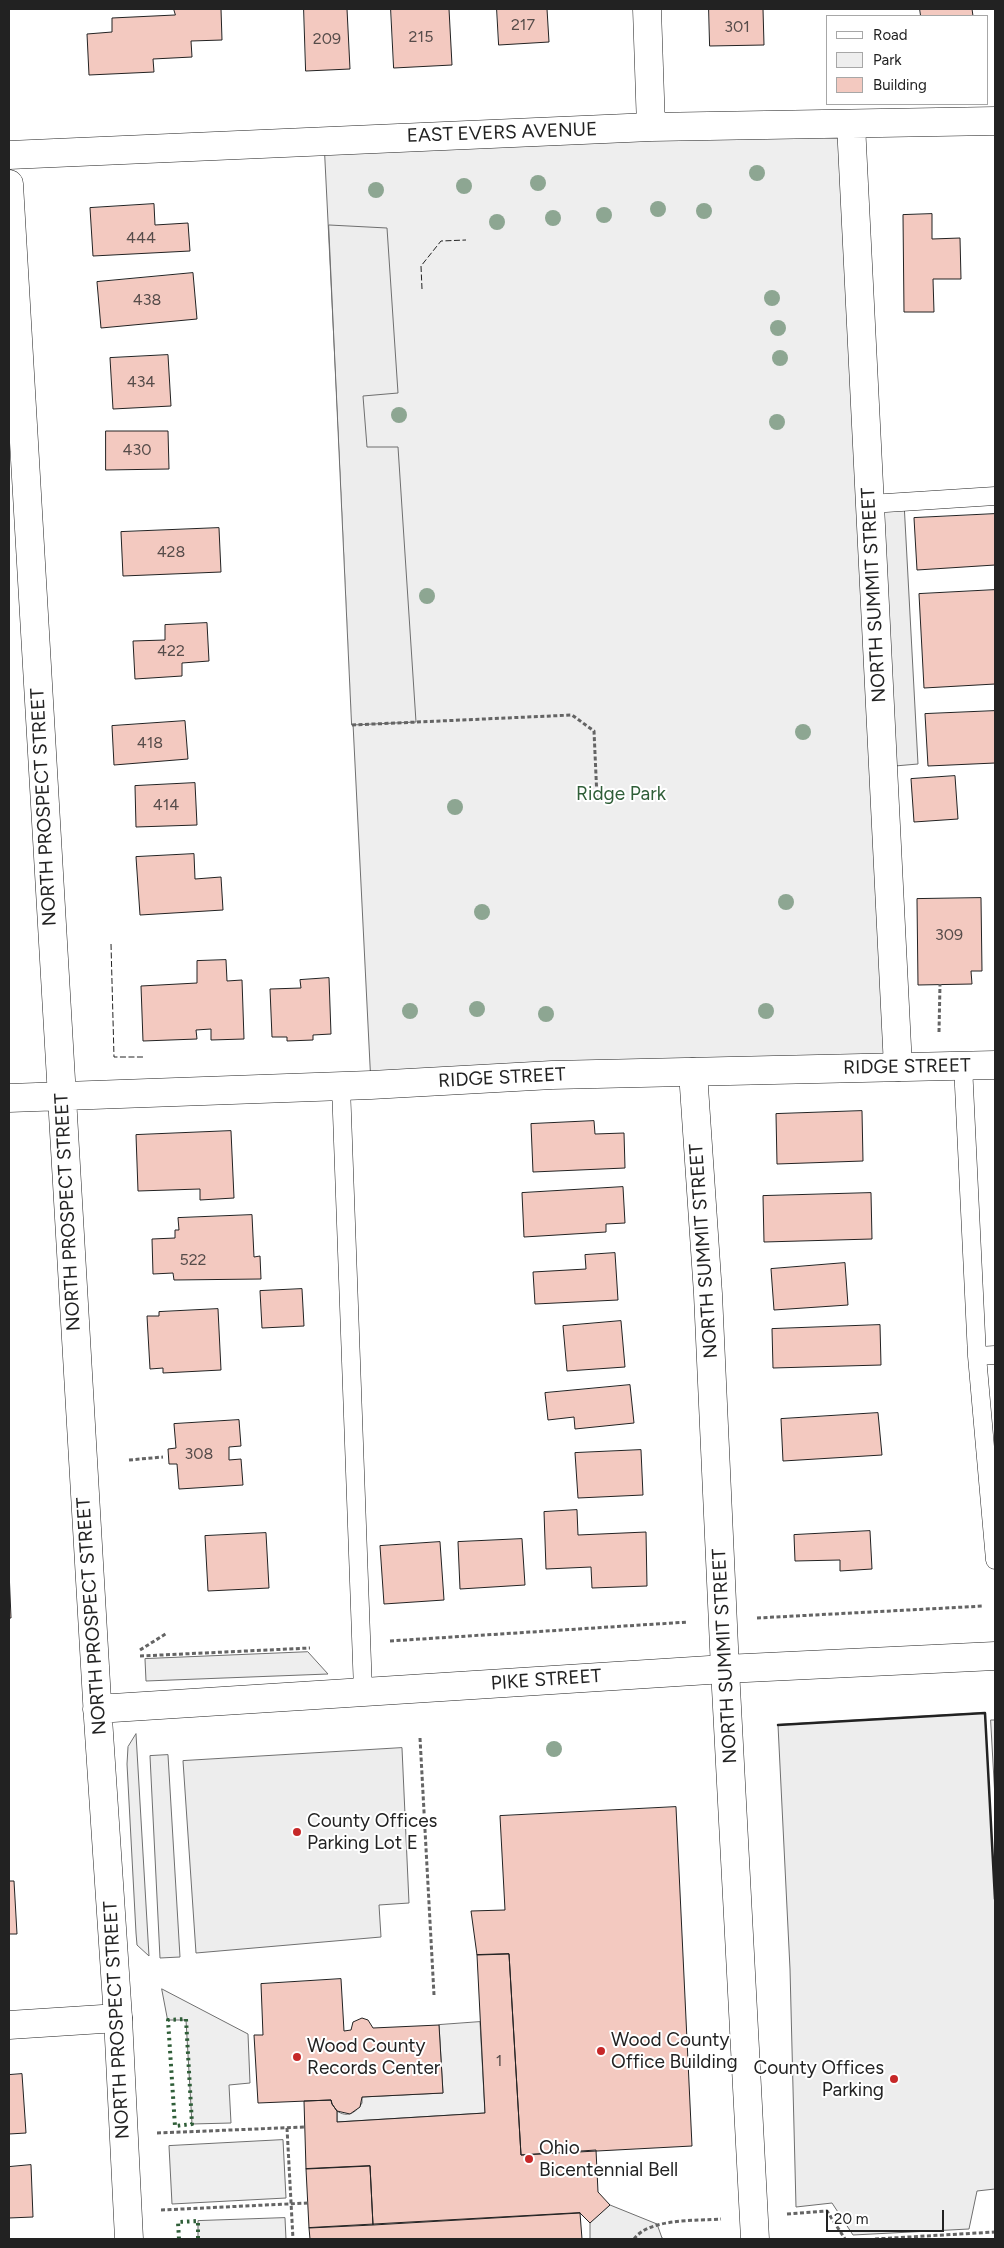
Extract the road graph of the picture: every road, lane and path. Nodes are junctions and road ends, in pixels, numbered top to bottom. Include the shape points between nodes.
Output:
1 (647, 9) edge
2 (995, 121) edge
3 (851, 124) junction
4 (651, 127) junction
5 (9, 155) edge
6 (9, 184) edge
7 (995, 496) edge
8 (870, 504) junction
9 (352, 725) dead end
10 (597, 798) dead end
11 (940, 984) dead end
12 (939, 1036) dead end
13 (995, 1065) edge
14 (963, 1066) junction
15 (898, 1067) junction
16 (693, 1072) junction
17 (340, 1086) junction
18 (62, 1097) junction
19 (9, 1098) edge
20 (995, 1355) edge
21 (977, 1356) junction
22 (163, 1457) dead end
23 (129, 1460) dead end
24 (995, 1560) edge
25 (984, 1606) dead end
26 (752, 1618) dead end
27 (690, 1622) dead end
28 (167, 1633) dead end
29 (387, 1641) dead end
30 (310, 1648) dead end
31 (140, 1650) dead end
32 (140, 1656) dead end
33 (995, 1656) edge
34 (725, 1668) junction
35 (364, 1691) junction
36 (97, 1709) junction
37 (420, 1738) dead end
38 (434, 1995) dead end
39 (118, 2018) junction
40 (9, 2025) edge
41 (305, 2127) dead end
42 (287, 2128) junction
43 (124, 2134) junction
44 (291, 2203) junction
45 (308, 2203) dead end
46 (128, 2212) junction
47 (784, 2214) dead end
48 (705, 2220) dead end
49 (995, 2232) edge
50 (129, 2239) edge
51 (293, 2239) edge
52 (634, 2239) edge
53 (755, 2239) edge
54 (845, 2239) edge
55 (875, 2239) edge

1 - 4 street
2 - 3 street, EAST EVERS AVENUE
3 - 4 street, EAST EVERS AVENUE
3 - 8 street, NORTH SUMMIT STREET
4 - 5 street, EAST EVERS AVENUE
6 - 18 street, NORTH PROSPECT STREET
7 - 8 lane
8 - 15 street, NORTH SUMMIT STREET
9 - 10 path via 572,714 594,731
11 - 12 path
13 - 14 street, RIDGE STREET
14 - 15 street, RIDGE STREET
14 - 21 lane
15 - 16 street, RIDGE STREET
16 - 17 street, RIDGE STREET via 552,1075
16 - 34 street, NORTH SUMMIT STREET via 708,1294
17 - 18 street, RIDGE STREET
17 - 35 lane
18 - 19 street, RIDGE STREET
18 - 36 street, NORTH PROSPECT STREET
20 - 21 lane
21 - 24 lane
22 - 23 path
25 - 26 path
27 - 29 path
28 - 31 path
30 - 32 path
33 - 34 street, PIKE STREET
34 - 35 street, PIKE STREET
34 - 53 street, NORTH SUMMIT STREET
35 - 36 street, PIKE STREET
36 - 39 street, NORTH PROSPECT STREET
37 - 38 path
39 - 40 street
39 - 43 street, NORTH PROSPECT STREET
41 - 42 path
42 - 43 path
42 - 44 path
43 - 46 street, NORTH PROSPECT STREET
44 - 45 path
44 - 46 path
44 - 51 path
46 - 50 street, NORTH PROSPECT STREET
47 - 54 path via 827,2211
48 - 52 path via 657,2224
49 - 55 path

